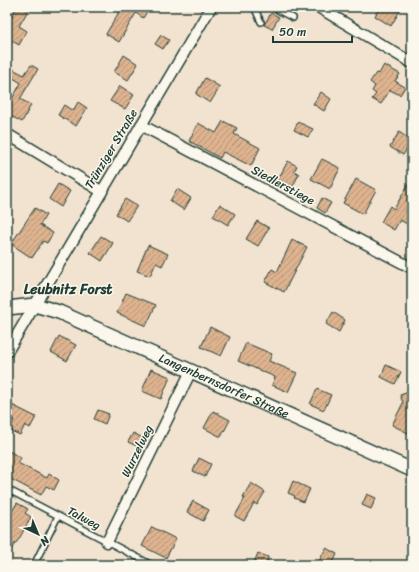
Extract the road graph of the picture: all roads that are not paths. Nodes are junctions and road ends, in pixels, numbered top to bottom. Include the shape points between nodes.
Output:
1 (211, 7) edge
2 (254, 7) edge
3 (272, 7) edge
4 (318, 7) edge
5 (293, 18) dead end
6 (261, 22) dead end
7 (412, 63) edge
8 (141, 125) junction
9 (7, 134) edge
10 (101, 191) junction
11 (412, 268) edge
12 (35, 305) junction
13 (7, 308) edge
14 (8, 347) edge
15 (191, 371) junction
16 (412, 470) edge
17 (7, 489) edge
18 (58, 516) junction
19 (107, 542) junction
20 (34, 565) edge
21 (152, 565) edge

1 - 8 street, Trünziger Straße
2 - 6 lane
3 - 5 lane
4 - 7 street
8 - 10 street, Trünziger Straße
8 - 11 street, Siedlerstiege
9 - 10 street
10 - 12 street, Trünziger Straße
12 - 13 street
12 - 14 street, Trünziger Straße
12 - 15 street, Langenbernsdorfer Straße via 60,312
15 - 16 street, Langenbernsdorfer Straße
15 - 19 street, Wurzelweg
17 - 18 lane, Talweg
18 - 19 lane, Talweg
18 - 20 lane
19 - 21 lane, Talweg

